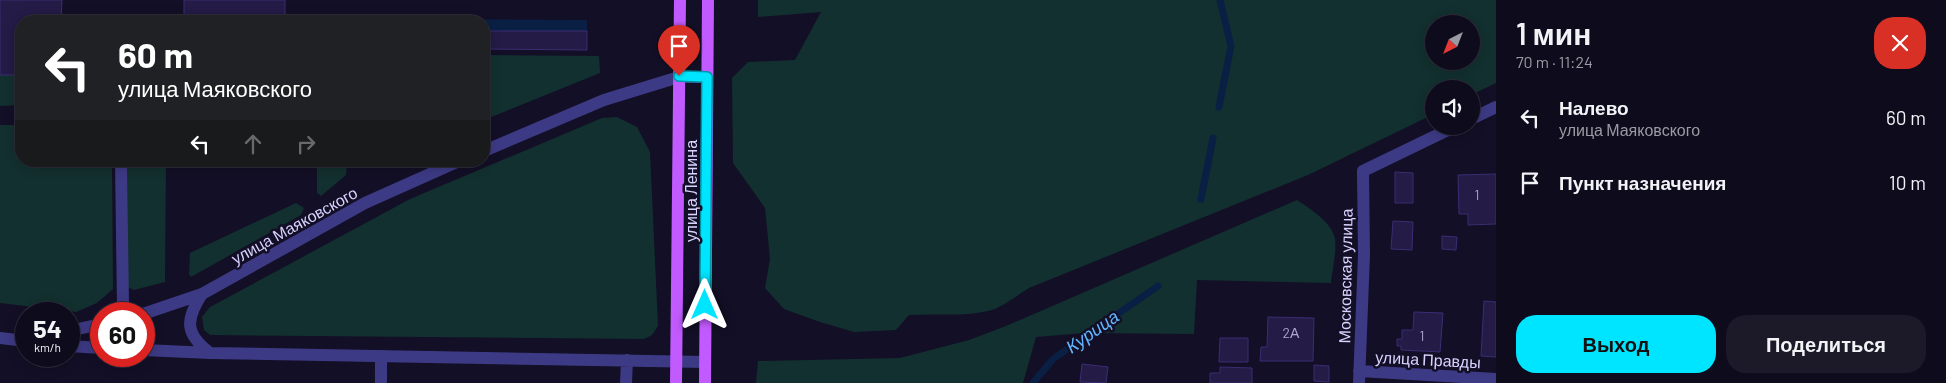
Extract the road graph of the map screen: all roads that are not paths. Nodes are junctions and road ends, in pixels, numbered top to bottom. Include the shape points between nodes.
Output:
1 (680, 0) edge
2 (708, 0) edge
3 (679, 76) junction
4 (707, 77) junction
5 (1496, 107) edge
6 (1480, 115) edge
7 (1437, 135) edge
8 (490, 148) edge
9 (121, 167) edge
10 (446, 167) edge
11 (202, 294) junction
12 (122, 302) edge
13 (155, 310) edge
14 (15, 335) edge
15 (0, 337) edge
16 (15, 339) edge
17 (155, 350) edge
18 (210, 353) junction
19 (381, 356) junction
20 (627, 360) junction
21 (676, 361) junction
22 (705, 362) junction
23 (1359, 377) edge
24 (1496, 379) edge
25 (381, 383) edge
26 (626, 383) edge
27 (676, 383) edge
28 (705, 383) edge

1 - 3 main road, улица Ленина
2 - 4 main road, улица Ленина
3 - 4 street
3 - 8 street via 604,100
3 - 21 main road, улица Ленина
4 - 22 main road, улица Ленина
5 - 6 street
7 - 23 street, Московская улица via 1363,171 1364,255
9 - 12 street
10 - 11 street, улица Маяковского via 366,203
11 - 13 street, улица Маяковского
11 - 18 street via 191,310 191,333 198,344
14 - 15 street
15 - 16 street
17 - 18 street
18 - 19 street
19 - 20 street
19 - 25 street
20 - 21 street
20 - 26 street
21 - 22 street
21 - 27 main road, улица Ленина
22 - 28 main road, улица Ленина
23 - 24 street, улица Правды

